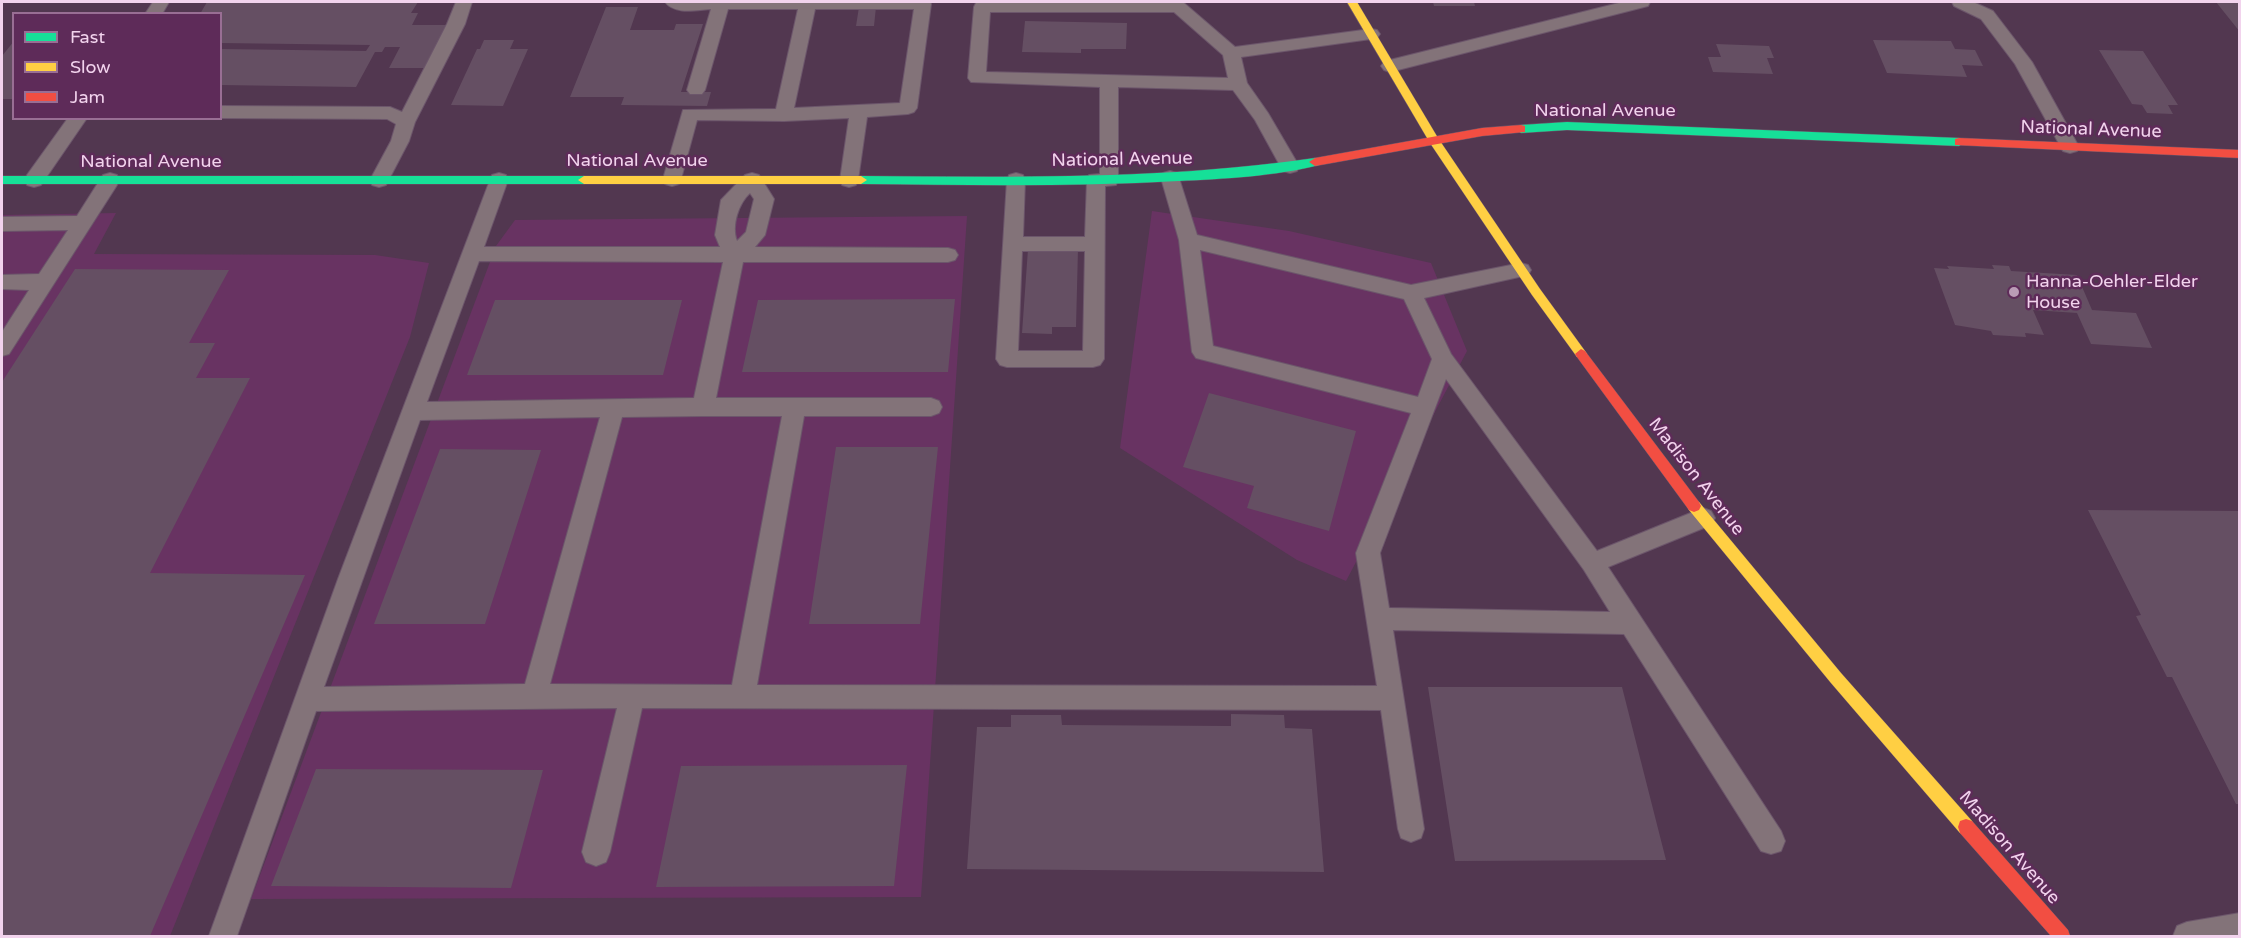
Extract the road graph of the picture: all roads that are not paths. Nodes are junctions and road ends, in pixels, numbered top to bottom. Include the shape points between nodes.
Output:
1 (464, 2) edge
2 (673, 2) edge
3 (1352, 2) edge
4 (1642, 2) edge
5 (1960, 2) edge
6 (808, 3) junction
7 (710, 4) edge
8 (1371, 33) junction
9 (1231, 53) junction
10 (1390, 66) junction
11 (1109, 81) junction
12 (1238, 84) junction
13 (696, 90) dead end
14 (222, 112) edge
15 (860, 112) junction
16 (784, 115) junction
17 (77, 120) edge
18 (406, 122) junction
19 (1434, 140) junction
20 (2070, 147) junction
21 (2240, 154) edge
22 (1290, 166) junction
23 (1170, 178) junction
24 (672, 179) junction
25 (2, 180) edge
26 (34, 180) junction
27 (110, 180) junction
28 (379, 180) junction
29 (499, 180) junction
30 (752, 180) junction
31 (849, 180) junction
32 (1016, 180) junction
33 (1103, 180) junction
34 (82, 223) junction
35 (2, 224) edge
36 (1189, 240) junction
37 (1013, 244) junction
38 (1095, 244) junction
39 (472, 254) junction
40 (948, 255) dead end
41 (734, 256) junction
42 (1521, 270) junction
43 (2, 282) edge
44 (45, 282) junction
45 (1411, 293) junction
46 (2, 348) edge
47 (1443, 359) junction
48 (614, 407) junction
49 (703, 407) junction
50 (795, 407) junction
51 (930, 407) dead end
52 (1424, 407) junction
53 (413, 411) junction
54 (1703, 518) junction
55 (1592, 563) junction
56 (1379, 619) junction
57 (1631, 623) junction
58 (534, 696) junction
59 (632, 696) junction
60 (742, 697) junction
61 (1392, 698) junction
62 (308, 699) junction
63 (1411, 829) dead end
64 (1771, 841) dead end
65 (596, 852) dead end
66 (2240, 927) edge
67 (223, 936) edge
68 (2062, 936) edge
69 (2187, 936) edge

1 - 18 lane
2 - 7 lane
3 - 8 street, Madison Avenue
4 - 10 lane
5 - 20 lane via 1987,15 2023,62
6 - 7 lane
6 - 15 lane via 923,4 908,108
6 - 16 lane
7 - 13 lane
8 - 9 lane
8 - 10 street, Madison Avenue
9 - 11 lane via 1178,7 982,6 977,78
9 - 12 lane
10 - 19 street, Madison Avenue
11 - 12 lane
11 - 33 lane
12 - 22 lane
14 - 18 lane via 390,113
15 - 16 lane
15 - 31 lane
16 - 24 lane via 690,111
17 - 26 lane
18 - 28 lane
19 - 20 street, National Avenue via 1567,126
19 - 22 street, National Avenue
19 - 42 street, Madison Avenue
20 - 21 street, National Avenue
22 - 23 street, National Avenue
23 - 33 street, National Avenue
23 - 36 lane
24 - 29 street, National Avenue
24 - 30 street, National Avenue
25 - 26 street, National Avenue
26 - 27 street, National Avenue
27 - 28 street, National Avenue
27 - 34 lane
28 - 29 street, National Avenue
29 - 39 lane
30 - 31 street, National Avenue
30 - 41 lane via 731,200 725,235
30 - 41 lane via 764,199 755,235
31 - 32 street, National Avenue
32 - 33 street, National Avenue
32 - 37 lane
33 - 38 lane
34 - 35 lane
34 - 44 lane
36 - 45 lane
36 - 52 lane via 1203,352
37 - 38 lane
37 - 38 lane via 1007,359 1094,358
39 - 41 lane
39 - 53 lane
40 - 41 lane
41 - 49 lane
42 - 45 lane
42 - 54 street, Madison Avenue
43 - 44 lane
44 - 46 lane
45 - 47 lane
47 - 52 lane
47 - 55 lane
48 - 49 lane
48 - 53 lane
48 - 58 lane
49 - 50 lane
50 - 51 lane
50 - 60 lane
52 - 56 lane via 1368,553
53 - 62 lane
54 - 55 lane
54 - 68 street, Madison Avenue via 1836,678
55 - 57 lane
56 - 57 lane
56 - 61 lane
57 - 64 lane
58 - 59 lane
58 - 62 lane
59 - 60 lane
59 - 65 lane
60 - 61 lane
61 - 63 lane
62 - 67 lane
66 - 69 lane

